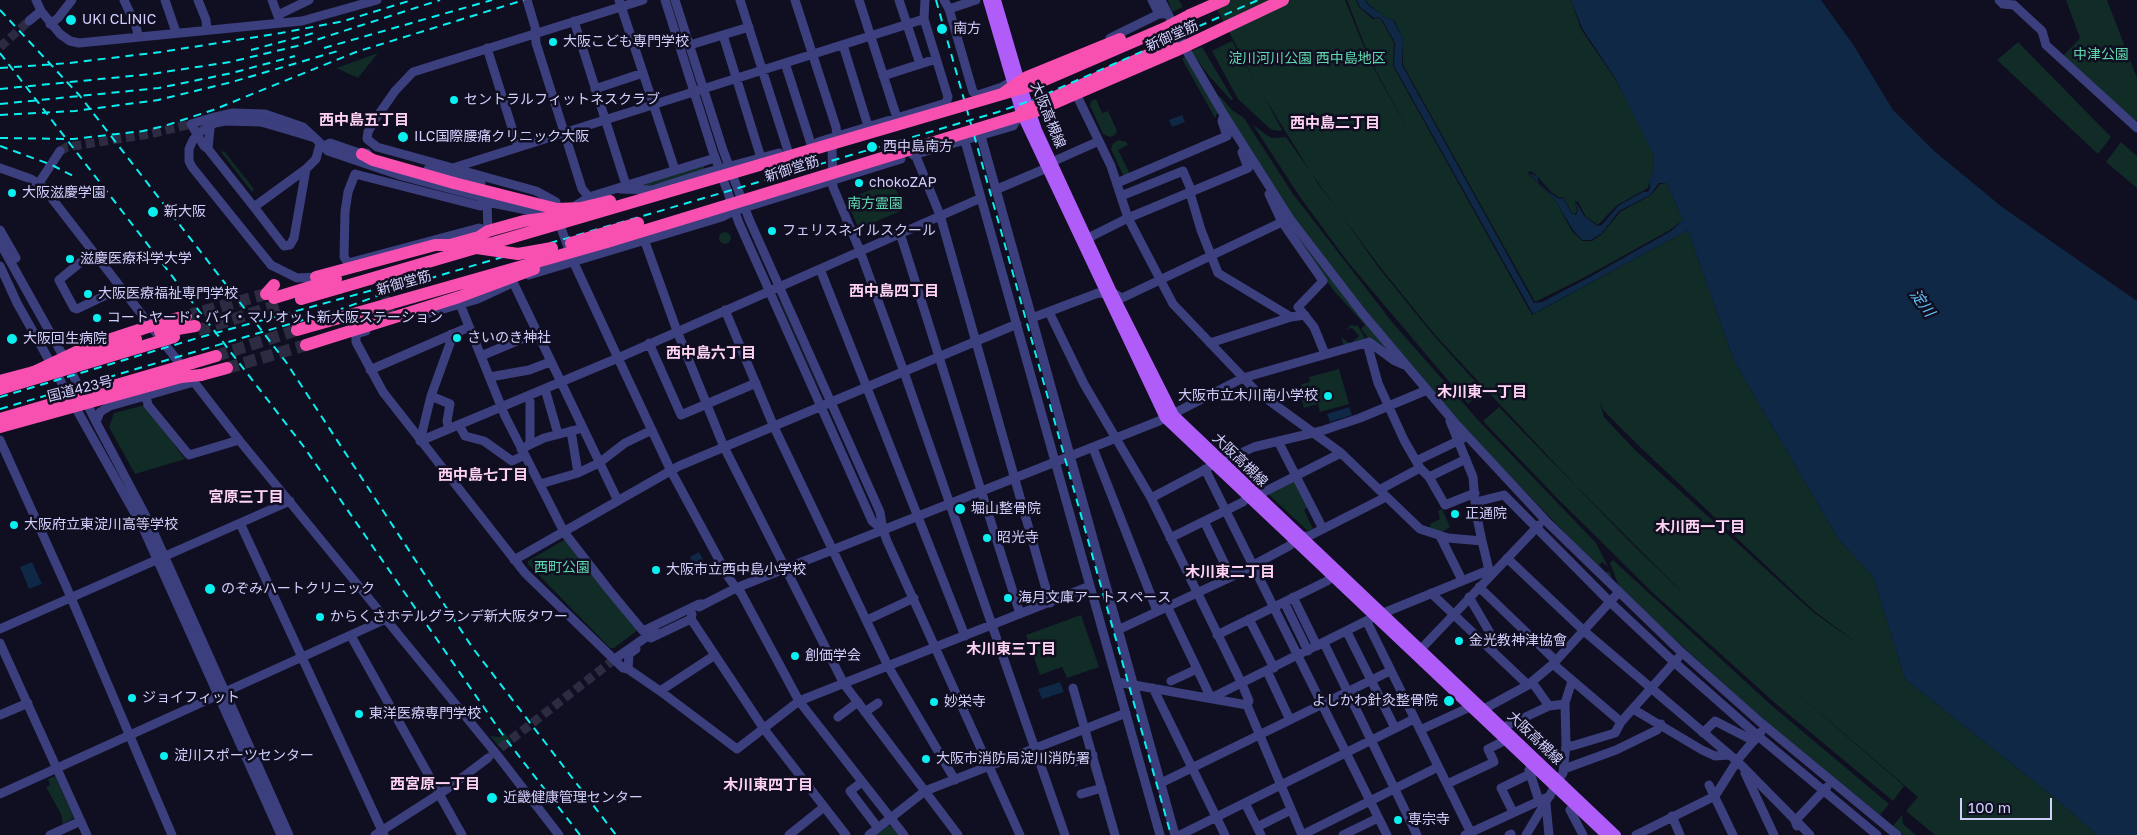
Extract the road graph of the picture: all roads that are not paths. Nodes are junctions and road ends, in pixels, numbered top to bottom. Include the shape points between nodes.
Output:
1 (36, 0) edge
2 (72, 0) edge
3 (124, 0) edge
4 (165, 0) edge
5 (198, 0) edge
6 (272, 0) edge
7 (377, 0) edge
8 (525, 0) edge
9 (643, 0) edge
10 (665, 0) edge
11 (675, 0) edge
12 (740, 0) edge
13 (795, 0) edge
14 (859, 0) edge
15 (900, 0) edge
16 (925, 0) edge
17 (944, 0) edge
18 (976, 0) edge
19 (995, 0) edge
20 (1152, 0) edge
21 (1161, 0) edge
22 (1224, 0) edge
23 (1283, 0) edge
24 (1999, 0) edge
25 (305, 1) edge
26 (367, 2) edge
27 (620, 3) edge
28 (960, 3) edge
29 (949, 9) junction
30 (1262, 9) junction
31 (41, 11) junction
32 (1190, 15) junction
33 (1166, 17) junction
34 (279, 19) junction
35 (924, 19) junction
36 (29, 21) tunnel mouth
37 (574, 21) junction
38 (50, 24) junction
39 (908, 24) junction
40 (1135, 26) junction
41 (749, 27) junction
42 (207, 30) junction
43 (176, 32) junction
44 (534, 32) junction
45 (138, 35) junction
46 (723, 35) junction
47 (871, 36) junction
48 (690, 45) junction
49 (843, 45) junction
50 (487, 48) junction
51 (1186, 50) junction
52 (813, 54) junction
53 (936, 59) junction
54 (785, 63) junction
55 (920, 64) junction
56 (763, 70) junction
57 (643, 74) junction
58 (883, 76) junction
59 (736, 78) junction
60 (1018, 82) junction
61 (595, 89) junction
62 (704, 89) junction
63 (694, 92) junction
64 (1078, 98) junction
65 (653, 105) junction
66 (1025, 110) junction
67 (1224, 115) junction
68 (211, 118) junction
69 (605, 120) junction
70 (1034, 123) junction
71 (882, 124) junction
72 (2137, 127) edge
73 (564, 133) junction
74 (980, 136) junction
75 (836, 139) junction
76 (965, 141) junction
77 (1099, 141) junction
78 (320, 143) junction
79 (811, 144) junction
80 (1242, 144) junction
81 (518, 148) junction
82 (208, 149) junction
83 (788, 150) junction
84 (391, 151) junction
85 (60, 152) tunnel mouth
86 (368, 154) junction
87 (915, 154) junction
88 (715, 158) junction
89 (760, 161) junction
90 (1049, 165) junction
91 (0, 168) edge
92 (454, 168) junction
93 (306, 169) junction
94 (675, 170) junction
95 (725, 171) junction
96 (829, 176) junction
97 (1265, 182) junction
98 (1117, 183) junction
99 (39, 184) junction
100 (690, 186) junction
101 (622, 187) junction
102 (652, 190) junction
103 (996, 190) junction
104 (670, 191) junction
105 (1191, 192) junction
106 (1121, 196) junction
107 (588, 197) junction
108 (981, 198) junction
109 (487, 202) junction
110 (623, 202) junction
111 (738, 206) junction
112 (254, 208) junction
113 (940, 215) junction
114 (557, 217) junction
115 (1128, 218) junction
116 (1282, 222) junction
117 (0, 230) edge
118 (488, 231) junction
119 (900, 233) junction
120 (1088, 238) junction
121 (644, 239) junction
122 (607, 242) junction
123 (0, 243) edge
124 (860, 251) junction
125 (93, 252) junction
126 (571, 257) junction
127 (1211, 257) junction
128 (541, 262) junction
129 (271, 265) junction
130 (0, 266) edge
131 (558, 266) junction
132 (820, 269) junction
133 (321, 280) junction
134 (0, 281) edge
135 (513, 282) junction
136 (1161, 282) junction
137 (23, 285) junction
138 (778, 286) junction
139 (121, 288) junction
140 (11, 291) junction
141 (769, 291) junction
142 (1109, 293) junction
143 (273, 295) junction
144 (294, 301) junction
145 (460, 304) junction
146 (725, 310) junction
147 (1049, 312) junction
148 (1306, 315) junction
149 (1291, 317) junction
150 (1032, 318) junction
151 (192, 323) junction
152 (1017, 324) junction
153 (469, 327) junction
154 (155, 328) junction
155 (677, 331) junction
156 (536, 333) junction
157 (451, 334) junction
158 (302, 338) junction
159 (976, 341) junction
160 (649, 343) junction
161 (1210, 343) junction
162 (1367, 343) junction
163 (1325, 354) junction
164 (481, 356) junction
165 (939, 357) junction
166 (618, 358) junction
167 (66, 361) junction
168 (550, 362) junction
169 (1404, 365) junction
170 (53, 366) junction
171 (370, 370) junction
172 (904, 372) junction
173 (490, 377) junction
174 (1244, 378) junction
175 (0, 381) edge
176 (194, 382) junction
177 (560, 382) junction
178 (756, 384) junction
179 (867, 388) junction
180 (0, 389) edge
181 (545, 389) junction
182 (1426, 390) junction
183 (146, 396) junction
184 (431, 396) junction
185 (528, 396) junction
186 (831, 402) junction
187 (81, 404) junction
188 (707, 404) junction
189 (822, 406) junction
190 (502, 407) junction
191 (1389, 408) junction
192 (1448, 415) junction
193 (1169, 417) junction
194 (0, 419) edge
195 (96, 422) junction
196 (459, 425) junction
197 (774, 426) junction
198 (0, 427) edge
199 (582, 428) junction
200 (450, 429) junction
201 (652, 430) junction
202 (571, 431) junction
203 (1315, 432) junction
204 (558, 434) junction
205 (1117, 438) junction
206 (0, 440) edge
207 (239, 440) junction
208 (1457, 440) junction
209 (420, 441) junction
210 (1278, 441) junction
211 (530, 444) junction
212 (724, 447) junction
213 (1093, 448) junction
214 (1479, 449) junction
215 (523, 452) junction
216 (1341, 453) junction
217 (1070, 458) junction
218 (1466, 459) junction
219 (1056, 462) junction
220 (599, 463) junction
221 (1213, 465) junction
222 (1418, 465) junction
223 (671, 470) junction
224 (578, 473) junction
225 (1295, 476) junction
226 (1429, 477) junction
227 (1015, 478) junction
228 (540, 484) junction
229 (1379, 490) junction
230 (981, 491) junction
231 (1247, 497) junction
232 (1258, 497) junction
233 (1386, 497) junction
234 (1151, 498) junction
235 (1476, 498) junction
236 (290, 501) junction
237 (618, 501) junction
238 (950, 503) junction
239 (1225, 510) junction
240 (918, 516) junction
241 (1544, 520) junction
242 (1204, 521) junction
243 (240, 523) junction
244 (1536, 528) junction
245 (1323, 529) junction
246 (883, 530) junction
247 (564, 532) junction
248 (1440, 536) junction
249 (1170, 538) junction
250 (1298, 539) junction
251 (1482, 541) junction
252 (832, 550) junction
253 (161, 556) junction
254 (1507, 558) junction
255 (514, 560) junction
256 (1254, 564) junction
257 (786, 568) junction
258 (1491, 571) junction
259 (1332, 576) junction
260 (1232, 577) junction
261 (1462, 580) junction
262 (1090, 586) junction
263 (1479, 587) junction
264 (736, 588) junction
265 (1619, 592) junction
266 (1196, 593) junction
267 (1431, 593) junction
268 (71, 597) junction
269 (1293, 597) junction
270 (1469, 597) junction
271 (914, 598) junction
272 (1284, 602) junction
273 (1610, 602) junction
274 (1050, 603) junction
275 (1167, 606) junction
276 (699, 607) junction
277 (1274, 607) junction
278 (1157, 611) junction
279 (1020, 614) junction
280 (1453, 614) junction
281 (1375, 617) junction
282 (386, 619) junction
283 (691, 619) junction
284 (1249, 619) junction
285 (867, 620) junction
286 (992, 625) junction
287 (0, 629) edge
288 (1120, 629) junction
289 (1584, 630) junction
290 (1347, 632) junction
291 (1217, 635) junction
292 (350, 636) junction
293 (965, 636) junction
294 (0, 643) edge
295 (1321, 645) junction
296 (936, 648) junction
297 (1421, 649) junction
298 (1490, 649) junction
299 (1308, 651) junction
300 (1682, 653) junction
301 (715, 655) junction
302 (1298, 656) junction
303 (302, 658) junction
304 (616, 658) tunnel mouth
305 (1555, 662) junction
306 (1674, 662) junction
307 (888, 666) junction
308 (1197, 669) junction
309 (1270, 669) junction
310 (628, 670) junction
311 (1390, 671) junction
312 (1371, 679) junction
313 (1171, 681) dead end
314 (1572, 681) junction
315 (1117, 682) junction
316 (844, 684) junction
317 (1134, 684) junction
318 (1242, 684) junction
319 (1530, 684) junction
320 (1074, 688) dead end
321 (1153, 688) junction
322 (1652, 688) junction
323 (660, 691) junction
324 (1347, 691) junction
325 (222, 694) junction
326 (1211, 698) junction
327 (798, 701) junction
328 (858, 702) junction
329 (28, 703) junction
330 (878, 703) dead end
331 (1321, 704) junction
332 (1565, 704) junction
333 (1247, 706) junction
334 (1550, 706) junction
335 (1470, 707) junction
336 (1484, 709) junction
337 (1633, 709) junction
338 (865, 712) junction
339 (1126, 713) junction
340 (0, 715) edge
341 (838, 717) dead end
342 (1414, 719) junction
343 (1290, 720) junction
344 (1621, 722) junction
345 (1661, 724) junction
346 (1504, 727) junction
347 (1766, 727) junction
348 (1395, 728) junction
349 (764, 729) junction
350 (1085, 729) junction
351 (1420, 730) junction
352 (1703, 733) junction
353 (128, 736) junction
354 (1259, 736) junction
355 (1756, 738) junction
356 (1371, 740) junction
357 (1506, 740) junction
358 (1566, 745) junction
359 (491, 748) junction
360 (1036, 749) junction
361 (1345, 753) junction
362 (1093, 755) junction
363 (1728, 755) junction
364 (498, 756) junction
365 (488, 758) tunnel mouth
366 (1528, 760) junction
367 (1074, 762) dead end
368 (1738, 762) junction
369 (989, 766) junction
370 (1438, 766) junction
371 (1193, 767) junction
372 (57, 768) junction
373 (1564, 769) junction
374 (1744, 770) junction
375 (1530, 774) junction
376 (955, 780) junction
377 (862, 782) junction
378 (1831, 782) junction
379 (1557, 783) junction
380 (1161, 784) junction
381 (1447, 784) junction
382 (1709, 785) dead end
383 (1280, 786) junction
384 (1102, 788) junction
385 (1394, 789) junction
386 (925, 791) junction
387 (1824, 791) junction
388 (0, 794) edge
389 (438, 794) junction
390 (1080, 794) dead end
391 (1715, 796) junction
392 (1545, 800) junction
393 (1245, 802) junction
394 (1370, 802) junction
395 (1574, 805) junction
396 (824, 807) junction
397 (1291, 810) junction
398 (1513, 812) junction
399 (1216, 816) junction
400 (1672, 816) junction
401 (891, 818) junction
402 (1378, 818) junction
403 (81, 821) junction
404 (1795, 821) junction
405 (1884, 824) junction
406 (878, 828) junction
407 (1259, 831) edge
408 (380, 834) edge
409 (1186, 834) edge
410 (1469, 834) edge
411 (50, 835) edge
412 (86, 835) edge
413 (172, 835) edge
414 (281, 835) edge
415 (289, 835) edge
416 (462, 835) edge
417 (559, 835) edge
418 (789, 835) edge
419 (846, 835) edge
420 (869, 835) edge
421 (904, 835) edge
422 (958, 835) edge
423 (1020, 835) edge
424 (1065, 835) edge
425 (1115, 835) edge
426 (1160, 835) edge
427 (1175, 835) edge
428 (1225, 835) edge
429 (1343, 835) edge
430 (1387, 835) edge
431 (1417, 835) edge
432 (1526, 835) edge
433 (1549, 835) edge
434 (1584, 835) edge
435 (1606, 835) edge
436 (1616, 835) edge
437 (1636, 835) edge
438 (1680, 835) edge
439 (1733, 835) edge
440 (1774, 835) edge
441 (1801, 835) edge
442 (1810, 835) edge
443 (1876, 835) edge
444 (1897, 835) edge

1 - 31 street
2 - 38 street
3 - 45 street
4 - 43 street
5 - 42 street
6 - 34 street
7 - 26 street
8 - 44 street
9 - 27 street
10 - 63 street
11 - 48 street
12 - 41 street
13 - 52 street
14 - 47 street
15 - 39 street
16 - 35 street
17 - 29 street
18 - 28 street
19 - 60 main road, 大阪高槻線
20 - 33 street
21 - 33 street
22 - 32 highway, 新御堂筋
23 - 30 highway, 新御堂筋, bridge
24 - 72 street via 2005,5 2014,5 2042,31 2046,45
25 - 34 street
26 - 34 street via 302,21
27 - 37 street
27 - 57 street
28 - 29 street
29 - 60 street via 973,92 978,94
30 - 66 highway, bridge via 1218,23
30 - 96 highway, 新御堂筋, bridge via 1053,105
31 - 36 street
31 - 38 street
32 - 60 highway, bridge via 1139,30
32 - 100 highway, 新御堂筋, bridge via 1033,85
33 - 40 street
33 - 40 street via 1151,29
33 - 51 street
34 - 42 street
35 - 39 street
35 - 53 street
37 - 44 street
37 - 61 street
38 - 45 street via 74,42
39 - 47 street
39 - 55 street
40 - 60 street
41 - 46 street
41 - 56 street
42 - 43 street
43 - 45 street
44 - 50 street
44 - 73 street
46 - 48 street
46 - 59 street
47 - 49 street
47 - 58 street
48 - 62 street
49 - 52 street
49 - 71 street
50 - 81 street
50 - 84 street via 411,72 368,132 367,139 372,146
51 - 64 street
51 - 67 street
52 - 54 street
52 - 75 street
53 - 55 street
53 - 71 street via 948,97 946,103
54 - 56 street
54 - 79 street
55 - 58 street
56 - 59 street
56 - 83 street
57 - 61 street
57 - 65 street
58 - 71 street
59 - 62 street
59 - 89 street
60 - 66 main road, 大阪高槻線
60 - 71 highway via 1004,94
61 - 69 street
62 - 63 street
62 - 95 street
63 - 65 street
63 - 88 street
64 - 70 street via 1042,115
64 - 77 street
65 - 69 street
65 - 94 street
66 - 70 main road, 大阪高槻線
66 - 74 street via 1013,126
66 - 90 main road, 大阪高槻線
66 - 96 highway via 1011,119
67 - 80 street
67 - 98 street via 1222,121 1228,136
68 - 78 street via 233,113 265,114 303,127
68 - 82 street
68 - 82 street via 191,124
69 - 73 street
69 - 101 street
70 - 90 main road, 大阪高槻線
71 - 75 highway
71 - 75 street
73 - 81 street
73 - 107 street via 582,189
74 - 76 street
74 - 103 street
75 - 79 street
75 - 89 highway
75 - 96 street
76 - 87 street
76 - 108 street
77 - 90 street
77 - 98 street
78 - 86 street
78 - 93 street via 316,159
78 - 109 street via 336,154 481,197
78 - 129 street, bridge via 262,122 225,121 200,132 189,149 192,167
79 - 83 street
80 - 97 street
80 - 105 street via 1248,168
81 - 92 street
82 - 112 street
83 - 89 street
84 - 86 street
84 - 92 street
85 - 99 street
86 - 100 highway, bridge via 373,160 557,209 588,206 660,188
86 - 114 street via 534,198
87 - 96 street
87 - 113 street
88 - 94 street
88 - 95 street
89 - 95 highway
89 - 95 street via 746,162
90 - 103 street
90 - 120 main road, 大阪高槻線
90 - 142 main road, 大阪高槻線
91 - 99 street
92 - 114 street via 536,191 556,202
93 - 112 street
93 - 112 street via 290,245 284,246
94 - 101 street
95 - 102 street
95 - 104 highway
95 - 111 street
96 - 111 highway
96 - 122 highway, 新御堂筋, bridge
96 - 124 street
96 - 133 highway, bridge via 749,191 540,251 518,254 435,245
97 - 116 street
97 - 169 street via 1321,261
98 - 106 street
99 - 125 street
100 - 144 highway, 新御堂筋, bridge
101 - 102 street
101 - 107 street
102 - 104 highway
102 - 110 highway
103 - 150 street
104 - 110 highway
105 - 106 street via 1183,171
105 - 115 street
105 - 127 street
106 - 115 street
107 - 114 street
108 - 113 street
108 - 152 street
109 - 114 street
109 - 118 street
109 - 118 street via 480,206 355,174 345,212 344,257 352,263 479,228
110 - 114 highway via 582,214
111 - 121 street via 722,217
111 - 126 highway
111 - 138 street
111 - 141 street
113 - 119 street
113 - 159 street
114 - 118 highway
114 - 126 street
115 - 120 street
115 - 136 street
116 - 127 street
116 - 148 street via 1323,281 1298,307
117 - 137 street via 21,268
118 - 133 highway via 479,237
119 - 124 street
119 - 165 street
120 - 142 main road, 大阪高槻線
121 - 126 street
121 - 155 street
122 - 158 highway, 新御堂筋, bridge
122 - 158 highway, bridge via 480,290
123 - 137 street
124 - 132 street
124 - 172 street
125 - 139 street
125 - 139 street via 59,280 74,308
126 - 128 highway
126 - 131 street
126 - 166 street
127 - 136 street
127 - 149 street via 1218,273
128 - 131 street
128 - 158 highway
129 - 133 street via 297,278
129 - 143 street via 276,278
130 - 140 street
131 - 135 street
132 - 138 street
132 - 179 street
133 - 143 highway
133 - 144 highway
134 - 140 street
135 - 145 street
135 - 156 street
136 - 142 street via 1122,298
136 - 161 street via 1173,304
137 - 167 street
138 - 141 street
138 - 186 street
139 - 154 street
140 - 170 street
141 - 146 street
141 - 189 street
142 - 147 street via 1098,293
142 - 193 main road, 大阪高槻線
143 - 144 highway, 新御堂筋
145 - 153 street
145 - 171 street via 356,334 356,342
146 - 155 street
146 - 178 street
147 - 150 street
147 - 205 street via 1084,384
148 - 149 street
148 - 163 street
149 - 161 street
150 - 217 street
151 - 154 highway, 国道423号
151 - 180 highway, bridge
151 - 180 highway, bridge via 87,347
152 - 159 street
152 - 219 street
153 - 157 street
153 - 164 street
154 - 167 highway, 国道423号 via 136,339
154 - 167 street via 80,346
154 - 176 street
155 - 160 street
155 - 188 street
156 - 164 street
156 - 168 street
157 - 171 street
157 - 184 street
159 - 165 street
159 - 227 street
160 - 166 street
160 - 188 street via 681,415
161 - 174 street
162 - 163 street
162 - 169 street via 1372,343
162 - 191 street
163 - 174 street
164 - 173 street
165 - 172 street
165 - 230 street
166 - 177 street
166 - 201 street
167 - 170 highway, 国道423号
167 - 187 street
168 - 173 street via 529,370
168 - 177 street
169 - 182 street
170 - 175 highway, 国道423号
170 - 187 street
171 - 209 street
172 - 179 street
172 - 238 street
173 - 190 street
174 - 193 street
174 - 203 street via 1256,391
176 - 183 street
176 - 207 street
177 - 181 street
177 - 199 street
178 - 188 street
178 - 197 street
179 - 186 street
179 - 240 street
181 - 185 street
181 - 204 street
182 - 191 street
182 - 192 street
183 - 195 street via 104,409 96,416
183 - 207 street via 148,404 189,454
184 - 200 street via 450,404 447,421
184 - 209 street
185 - 190 street
185 - 211 street
186 - 189 street
186 - 246 street via 883,517
187 - 194 highway, 国道423号, bridge via 168,381 222,362
187 - 195 street
187 - 198 highway, 国道423号
187 - 253 street
188 - 212 street
189 - 197 street
189 - 246 street via 872,521
190 - 196 street
190 - 215 street
191 - 203 street
191 - 222 street
192 - 208 street
192 - 214 street
193 - 205 street
193 - 221 main road, 大阪高槻線
195 - 253 street
196 - 200 street
196 - 215 street via 465,436 484,440 512,461
197 - 212 street
197 - 252 street
199 - 202 street
199 - 220 street
200 - 209 street
201 - 220 street via 625,443
201 - 223 street
202 - 204 street
202 - 224 street
203 - 210 street
203 - 216 street
204 - 211 street
205 - 213 street
205 - 234 street
206 - 268 street
207 - 236 street
208 - 214 street via 1464,439
208 - 218 street
208 - 222 street
209 - 255 street
210 - 221 street via 1254,447
210 - 225 street
211 - 215 street
212 - 223 street
212 - 257 street
213 - 217 street
213 - 278 street
214 - 241 street
215 - 228 street
216 - 225 street
216 - 229 street
217 - 219 street
217 - 288 street
218 - 226 street
218 - 235 street
219 - 227 street
219 - 262 street
220 - 224 street
220 - 237 street
221 - 231 main road, 大阪高槻線
221 - 232 main road, 大阪高槻線
221 - 234 street
221 - 239 street
222 - 226 street
222 - 229 street
223 - 237 street
223 - 264 street
224 - 228 street
225 - 232 street
225 - 245 street
226 - 235 street via 1445,505
227 - 230 street
227 - 274 street
228 - 247 street
229 - 233 street
230 - 238 street
230 - 279 street
231 - 239 street via 1244,502
231 - 250 main road, 大阪高槻線
232 - 250 main road, 大阪高槻線
233 - 245 street
233 - 248 street via 1420,529
234 - 249 street
235 - 244 street via 1504,495
235 - 251 street
236 - 243 street
236 - 282 street
237 - 247 street
238 - 240 street
238 - 286 street
239 - 242 street
239 - 256 street
240 - 246 street
240 - 293 street
241 - 244 street
241 - 265 street
242 - 249 street
242 - 260 street
243 - 253 street
243 - 303 street
244 - 254 street
244 - 273 street
245 - 250 street
246 - 252 street
246 - 271 street
247 - 255 street
247 - 276 street via 643,631 699,604
248 - 251 street
248 - 261 street
249 - 266 street
250 - 256 street
250 - 259 main road, 大阪高槻線
250 - 281 main road, 大阪高槻線
251 - 258 street
252 - 257 street
252 - 285 street
253 - 268 street
253 - 325 street
254 - 258 street
254 - 289 street
255 - 310 street via 602,650
256 - 260 street
256 - 277 street
257 - 264 street
257 - 316 street
258 - 261 street
258 - 263 street
259 - 269 street
259 - 281 main road, 大阪高槻線
260 - 266 street
261 - 267 street
262 - 274 street
262 - 315 street
263 - 270 street
263 - 305 street
264 - 276 street
264 - 327 street
265 - 273 street
265 - 300 street
266 - 275 street
266 - 291 street
267 - 280 street
267 - 281 street
268 - 287 street
268 - 353 street
269 - 272 street
269 - 295 street
270 - 280 street
270 - 298 street via 1496,643
271 - 285 street
271 - 296 street
272 - 277 street
272 - 299 street
273 - 289 street
273 - 306 street
274 - 279 street
275 - 278 street
275 - 308 street
276 - 283 street
276 - 304 street via 646,636
277 - 284 street
277 - 302 street
278 - 288 street
279 - 286 street
280 - 297 street
280 - 298 street
281 - 290 street
281 - 297 main road, 大阪高槻線
281 - 311 street
281 - 335 main road, 大阪高槻線
282 - 292 street
282 - 359 street
283 - 301 street
283 - 310 street via 648,640 630,654
284 - 291 street
284 - 309 street
285 - 307 street
286 - 293 street
286 - 360 street
288 - 317 street
289 - 305 street
289 - 322 street
290 - 295 street
290 - 312 street
291 - 318 street
292 - 303 street
292 - 389 street
293 - 296 street
294 - 329 street
295 - 299 street
295 - 324 street
296 - 307 street
296 - 369 street
297 - 336 main road, 大阪高槻線
298 - 319 street
299 - 302 street
300 - 306 street
300 - 347 street
301 - 323 street
301 - 349 street
302 - 309 street
302 - 331 street
303 - 325 street
303 - 408 street
305 - 314 street
305 - 319 street
306 - 322 street
306 - 355 street
307 - 316 street
307 - 376 street
308 - 313 street
308 - 326 street
309 - 318 street
309 - 343 street
310 - 323 street
311 - 312 street
311 - 342 street
312 - 324 street
312 - 348 street
314 - 332 street
314 - 344 street
315 - 317 street
315 - 339 street
316 - 327 street
316 - 328 street
317 - 321 street
317 - 380 street
318 - 326 street
318 - 333 street via 1249,701
319 - 334 street
319 - 336 street
320 - 350 street
321 - 326 street
321 - 371 street
322 - 337 street
322 - 352 street
323 - 349 street via 737,749
324 - 331 street
324 - 356 street
325 - 353 street
325 - 414 street
325 - 415 street
326 - 333 street
327 - 349 street
327 - 377 street
328 - 338 street
328 - 341 street
329 - 340 street
329 - 372 street
330 - 338 street
331 - 343 street
331 - 361 street
332 - 334 street
332 - 358 street
333 - 354 street
334 - 346 street
335 - 336 street
335 - 351 street
335 - 357 main road, 大阪高槻線
336 - 346 main road, 大阪高槻線
337 - 344 street
337 - 345 street
338 - 386 street
339 - 350 street
339 - 426 street
342 - 348 street
342 - 351 street
343 - 354 street
344 - 358 street via 1615,733
345 - 363 street via 1702,750 1715,756
345 - 373 street via 1657,730 1616,750
346 - 379 main road, 大阪高槻線
347 - 355 street
347 - 378 street
348 - 356 street
349 - 396 street
350 - 360 street
350 - 362 street
351 - 370 street
352 - 355 street via 1715,721
352 - 363 street
353 - 372 street
353 - 413 street
354 - 371 street
354 - 383 street
355 - 368 street
355 - 387 street
356 - 361 street
356 - 385 street
357 - 366 main road, 大阪高槻線
357 - 381 street via 1488,749 1494,762
358 - 373 street
359 - 364 street
359 - 389 street via 441,786
360 - 369 street
360 - 424 street
361 - 383 street
361 - 394 street
362 - 367 street
362 - 384 street
363 - 368 street
364 - 389 street via 449,792
364 - 417 street
365 - 389 street
366 - 375 street
366 - 379 main road, 大阪高槻線
368 - 374 street
368 - 391 street
369 - 376 street
369 - 423 street
370 - 381 street
370 - 385 street
371 - 380 street
371 - 399 street
372 - 388 street
372 - 403 street
373 - 379 street
374 - 404 street
374 - 440 street
375 - 392 street
375 - 398 street via 1501,788
376 - 386 street
377 - 401 street
377 - 406 street via 850,791
378 - 387 street
378 - 405 street
379 - 392 street
379 - 395 main road, 大阪高槻線
379 - 436 main road, 大阪高槻線
380 - 427 street
381 - 410 street
382 - 391 street
383 - 393 street
383 - 397 street
384 - 390 street
384 - 425 street
385 - 394 street
385 - 431 street
386 - 401 street
386 - 422 street
387 - 404 street
387 - 443 street
389 - 408 street
389 - 416 street
391 - 400 street
391 - 439 street
392 - 398 street
392 - 432 street
392 - 433 street
393 - 399 street
393 - 407 street
394 - 397 street via 1302,835
394 - 402 street
395 - 434 street via 1570,810
395 - 435 main road, 大阪高槻線
396 - 418 street
396 - 419 street
397 - 407 street
398 - 410 street
399 - 409 street
399 - 428 street
400 - 437 street
400 - 438 street
401 - 406 street
401 - 421 street
402 - 429 street
402 - 430 street
403 - 411 street
403 - 412 street
404 - 441 street
404 - 442 street
405 - 443 street
405 - 444 street
406 - 420 street

